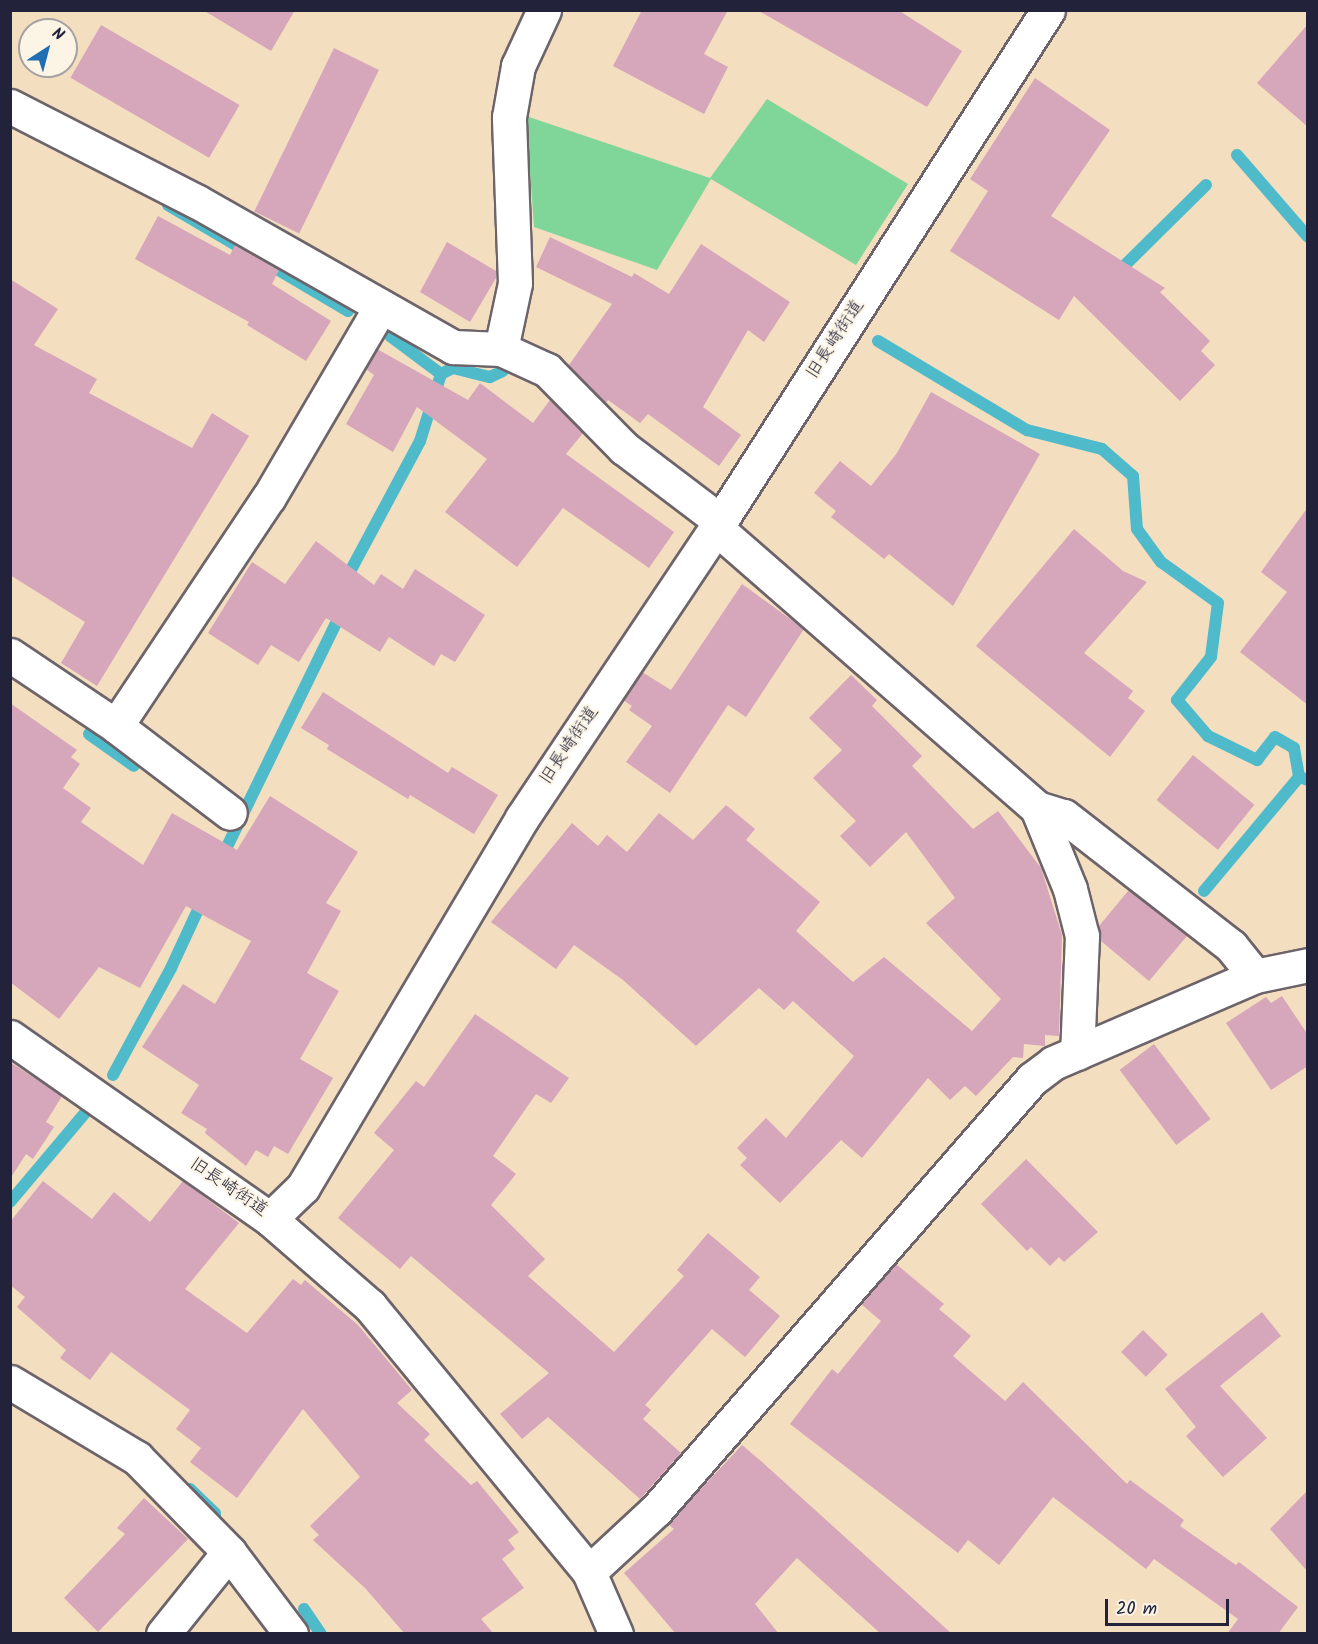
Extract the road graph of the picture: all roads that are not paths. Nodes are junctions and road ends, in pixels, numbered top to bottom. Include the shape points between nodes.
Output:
1 (544, 10) edge
2 (1048, 10) edge
3 (10, 106) edge
4 (381, 306) junction
5 (501, 349) junction
6 (718, 525) junction
7 (10, 655) edge
8 (116, 726) junction
9 (1037, 808) junction
10 (230, 813) dead end
11 (1308, 965) edge
12 (1255, 976) junction
13 (10, 1037) edge
14 (1077, 1053) junction
15 (270, 1219) junction
16 (10, 1382) edge
17 (228, 1552) junction
18 (589, 1572) junction
19 (163, 1634) edge
20 (291, 1634) edge
21 (616, 1634) edge

1 - 5 street via 518,66 508,117 515,283
2 - 6 street, 旧長崎街道
3 - 4 street via 196,201
4 - 5 street via 453,346
4 - 8 street via 269,497
5 - 6 street via 547,370 624,448
6 - 9 street
6 - 15 street, 旧長崎街道 via 522,818 303,1187
7 - 8 street
8 - 10 street
9 - 12 street via 1064,816 1231,946
9 - 14 street via 1070,889 1082,936
11 - 12 street
12 - 14 street
13 - 15 street, 旧長崎街道
14 - 18 street via 1053,1063 1032,1079 656,1510
15 - 18 street via 370,1306
16 - 17 street via 137,1458
17 - 19 street
17 - 20 street
18 - 21 street

